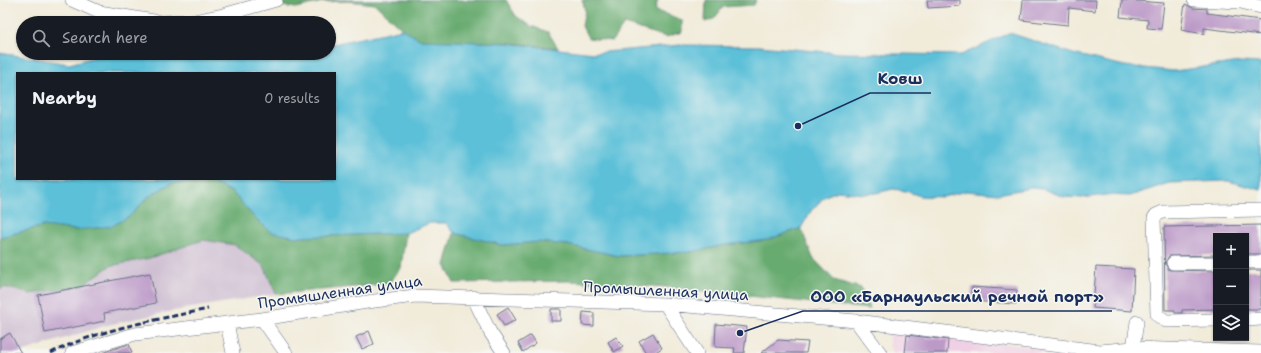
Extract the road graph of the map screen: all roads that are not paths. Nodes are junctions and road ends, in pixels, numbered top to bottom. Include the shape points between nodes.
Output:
1 (72, 0) edge
2 (276, 0) edge
3 (1194, 0) edge
4 (1261, 7) edge
5 (123, 16) edge
6 (220, 16) edge
7 (1261, 210) edge
8 (1249, 262) edge
9 (1261, 262) edge
10 (1173, 263) dead end
11 (1213, 263) edge
12 (473, 297) junction
13 (665, 304) junction
14 (262, 319) junction
15 (1260, 319) edge
16 (1209, 320) edge
17 (1249, 320) edge
18 (856, 321) junction
19 (1137, 322) dead end
20 (227, 323) junction
21 (1133, 348) junction
22 (233, 352) edge
23 (1101, 352) edge
24 (1261, 352) edge
25 (72, 353) edge
26 (286, 353) edge
27 (504, 353) edge
28 (697, 353) edge
29 (880, 353) edge

1 - 5 street via 99,12
2 - 6 street
3 - 4 street via 1241,2
7 - 16 street via 1163,212 1156,215 1156,312 1166,321
8 - 9 street
10 - 11 street
12 - 13 street, Промышленная улица
12 - 14 street, Промышленная улица via 415,296
12 - 27 street via 490,332
13 - 18 street, Промышленная улица
13 - 28 street
14 - 20 street, Промышленная улица
14 - 26 street
15 - 17 street
18 - 23 street, Промышленная улица
18 - 29 street
19 - 21 street
20 - 22 street
20 - 25 street, Промышленная улица via 135,334
21 - 23 street, Промышленная улица
21 - 24 street, Промышленная улица

